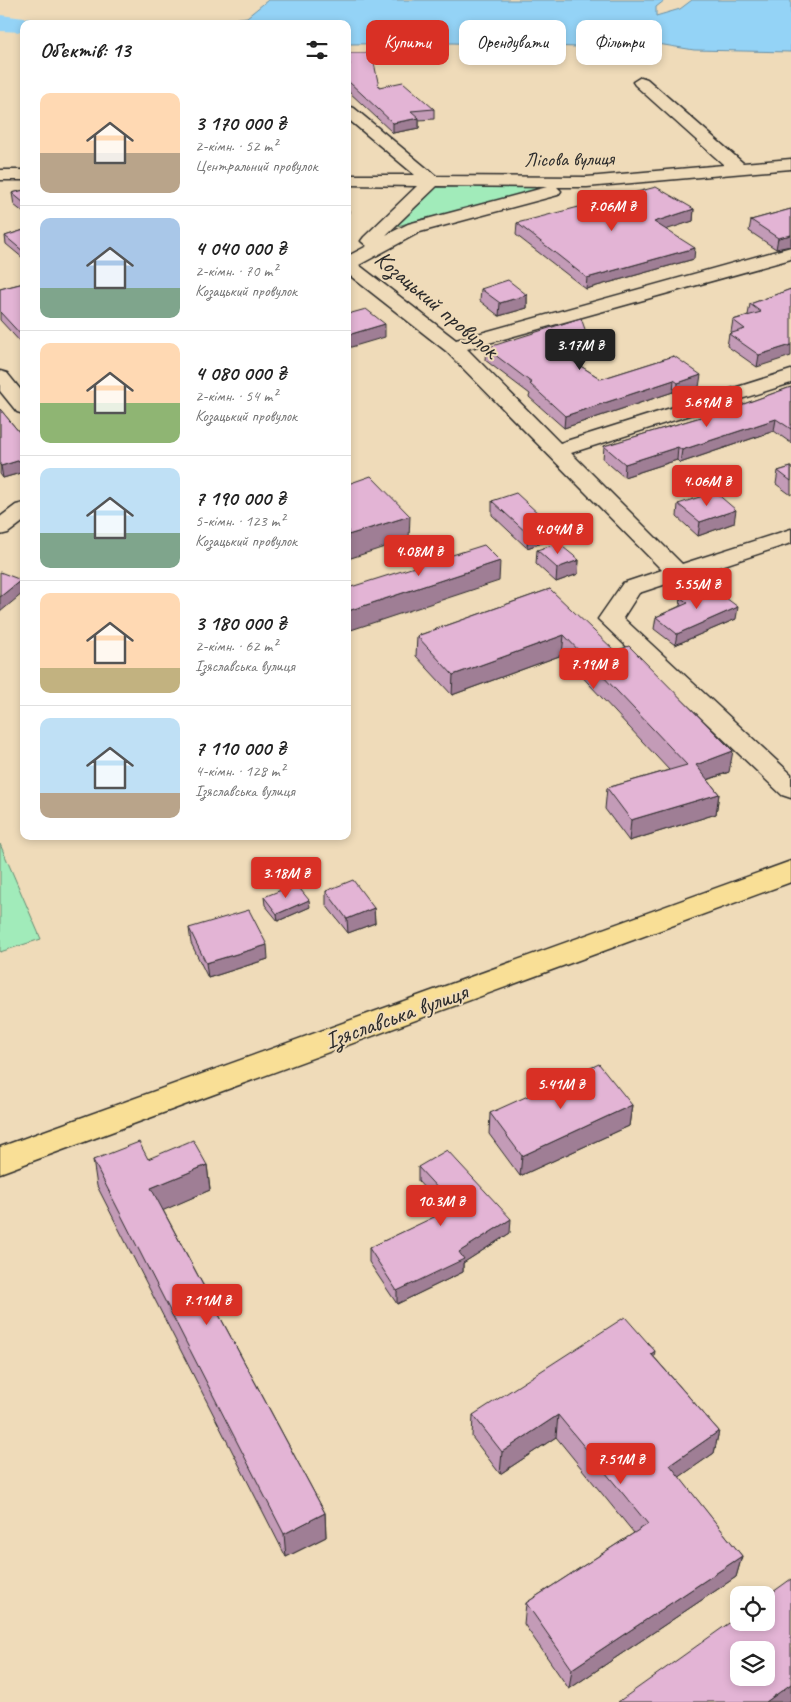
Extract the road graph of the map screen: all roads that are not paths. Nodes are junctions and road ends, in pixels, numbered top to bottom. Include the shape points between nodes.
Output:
1 (641, 82) dead end
2 (351, 114) edge
3 (791, 164) edge
4 (738, 168) junction
5 (0, 175) edge
6 (20, 175) edge
7 (351, 180) edge
8 (432, 181) junction
9 (587, 182) junction
10 (791, 253) edge
11 (351, 261) edge
12 (351, 262) edge
13 (351, 266) edge
14 (453, 347) junction
15 (791, 376) edge
16 (0, 377) edge
17 (20, 403) edge
18 (556, 451) junction
19 (20, 513) edge
20 (0, 528) edge
21 (791, 536) edge
22 (678, 573) junction
23 (791, 789) edge
24 (791, 871) edge
25 (0, 1160) edge

1 - 4 street
2 - 8 street
3 - 4 street, Лісова вулиця
4 - 9 street, Лісова вулиця
5 - 6 street
7 - 8 street, Лісова вулиця
8 - 9 street, Лісова вулиця
8 - 11 street
9 - 12 street via 414,228
10 - 14 street
13 - 14 street, Козацький провулок
14 - 18 street, Козацький провулок
15 - 18 street
16 - 17 street
18 - 22 street, Козацький провулок
19 - 20 street
21 - 22 street
22 - 23 street via 631,588 610,619
24 - 25 main road, Ізяславська вулиця

